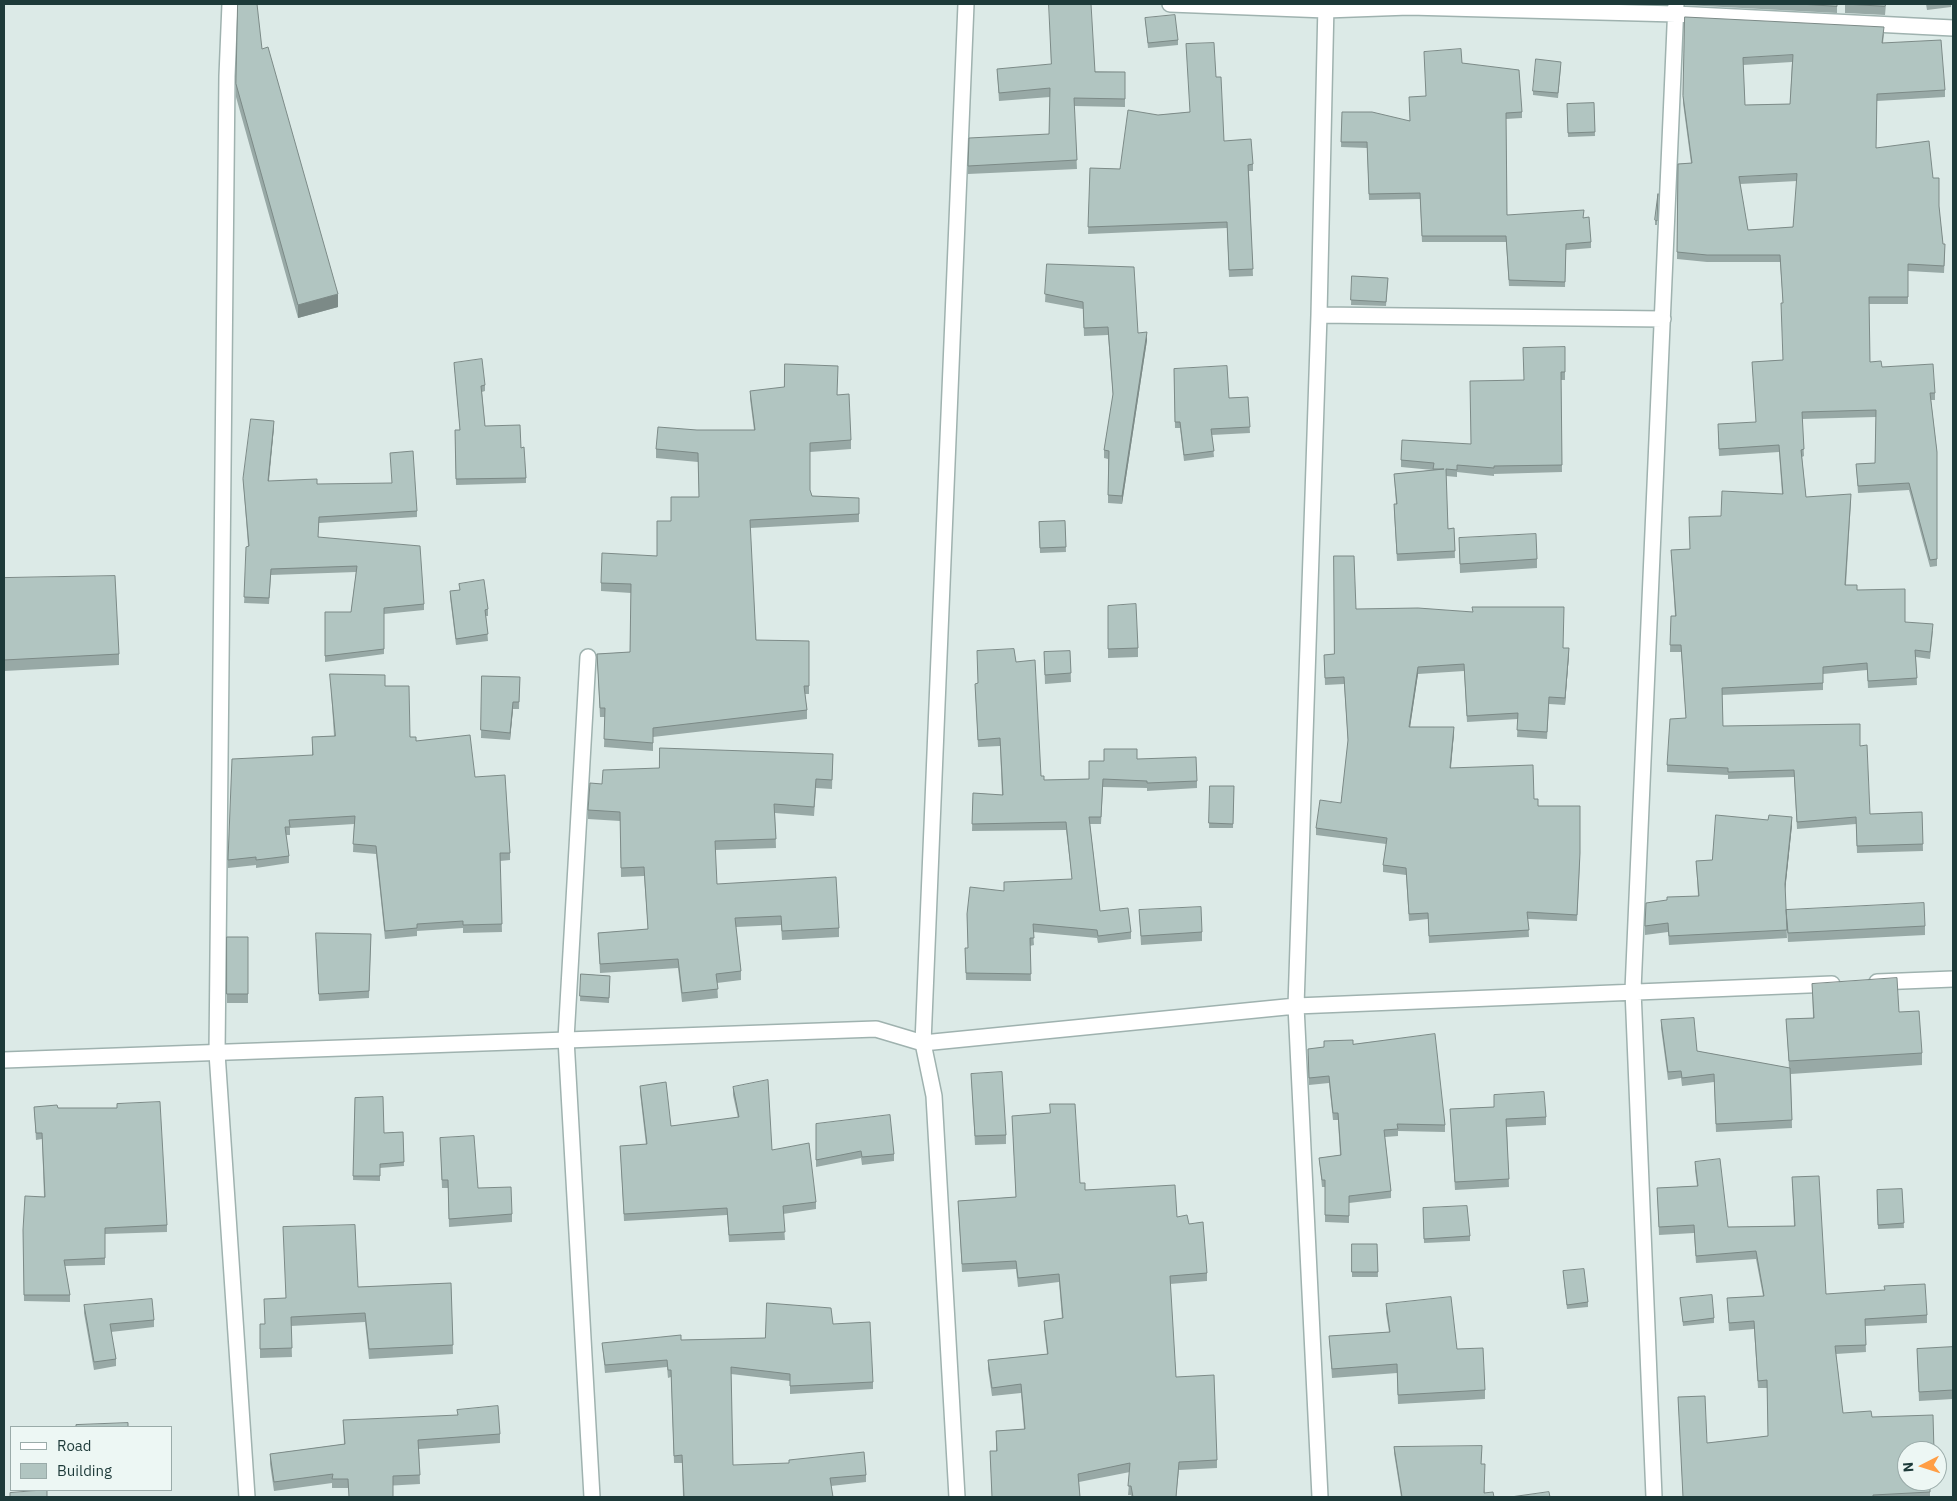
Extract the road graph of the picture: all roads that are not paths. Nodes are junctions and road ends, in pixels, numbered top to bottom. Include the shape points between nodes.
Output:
1 (230, 4) edge
2 (966, 4) edge
3 (1170, 4) edge
4 (1326, 7) edge
5 (1676, 9) edge
6 (1953, 28) edge
7 (1319, 316) junction
8 (1663, 319) junction
9 (588, 657) dead end
10 (1953, 979) edge
11 (1866, 982) edge
12 (1846, 983) edge
13 (1633, 990) junction
14 (1296, 1006) junction
15 (566, 1039) junction
16 (923, 1043) junction
17 (217, 1053) junction
18 (4, 1060) edge
19 (247, 1497) edge
20 (592, 1497) edge
21 (957, 1497) edge
22 (1320, 1497) edge
23 (1654, 1497) edge

1 - 17 street
2 - 16 street
3 - 4 street
4 - 5 street
4 - 7 street
5 - 6 street
5 - 8 street
7 - 8 street
7 - 14 street
8 - 13 street
9 - 15 street
10 - 11 street
12 - 13 street
13 - 14 street
13 - 23 street
14 - 16 street
14 - 22 street
15 - 16 street via 876,1029
15 - 17 street
15 - 20 street
16 - 21 street via 934,1096
17 - 18 street
17 - 19 street

